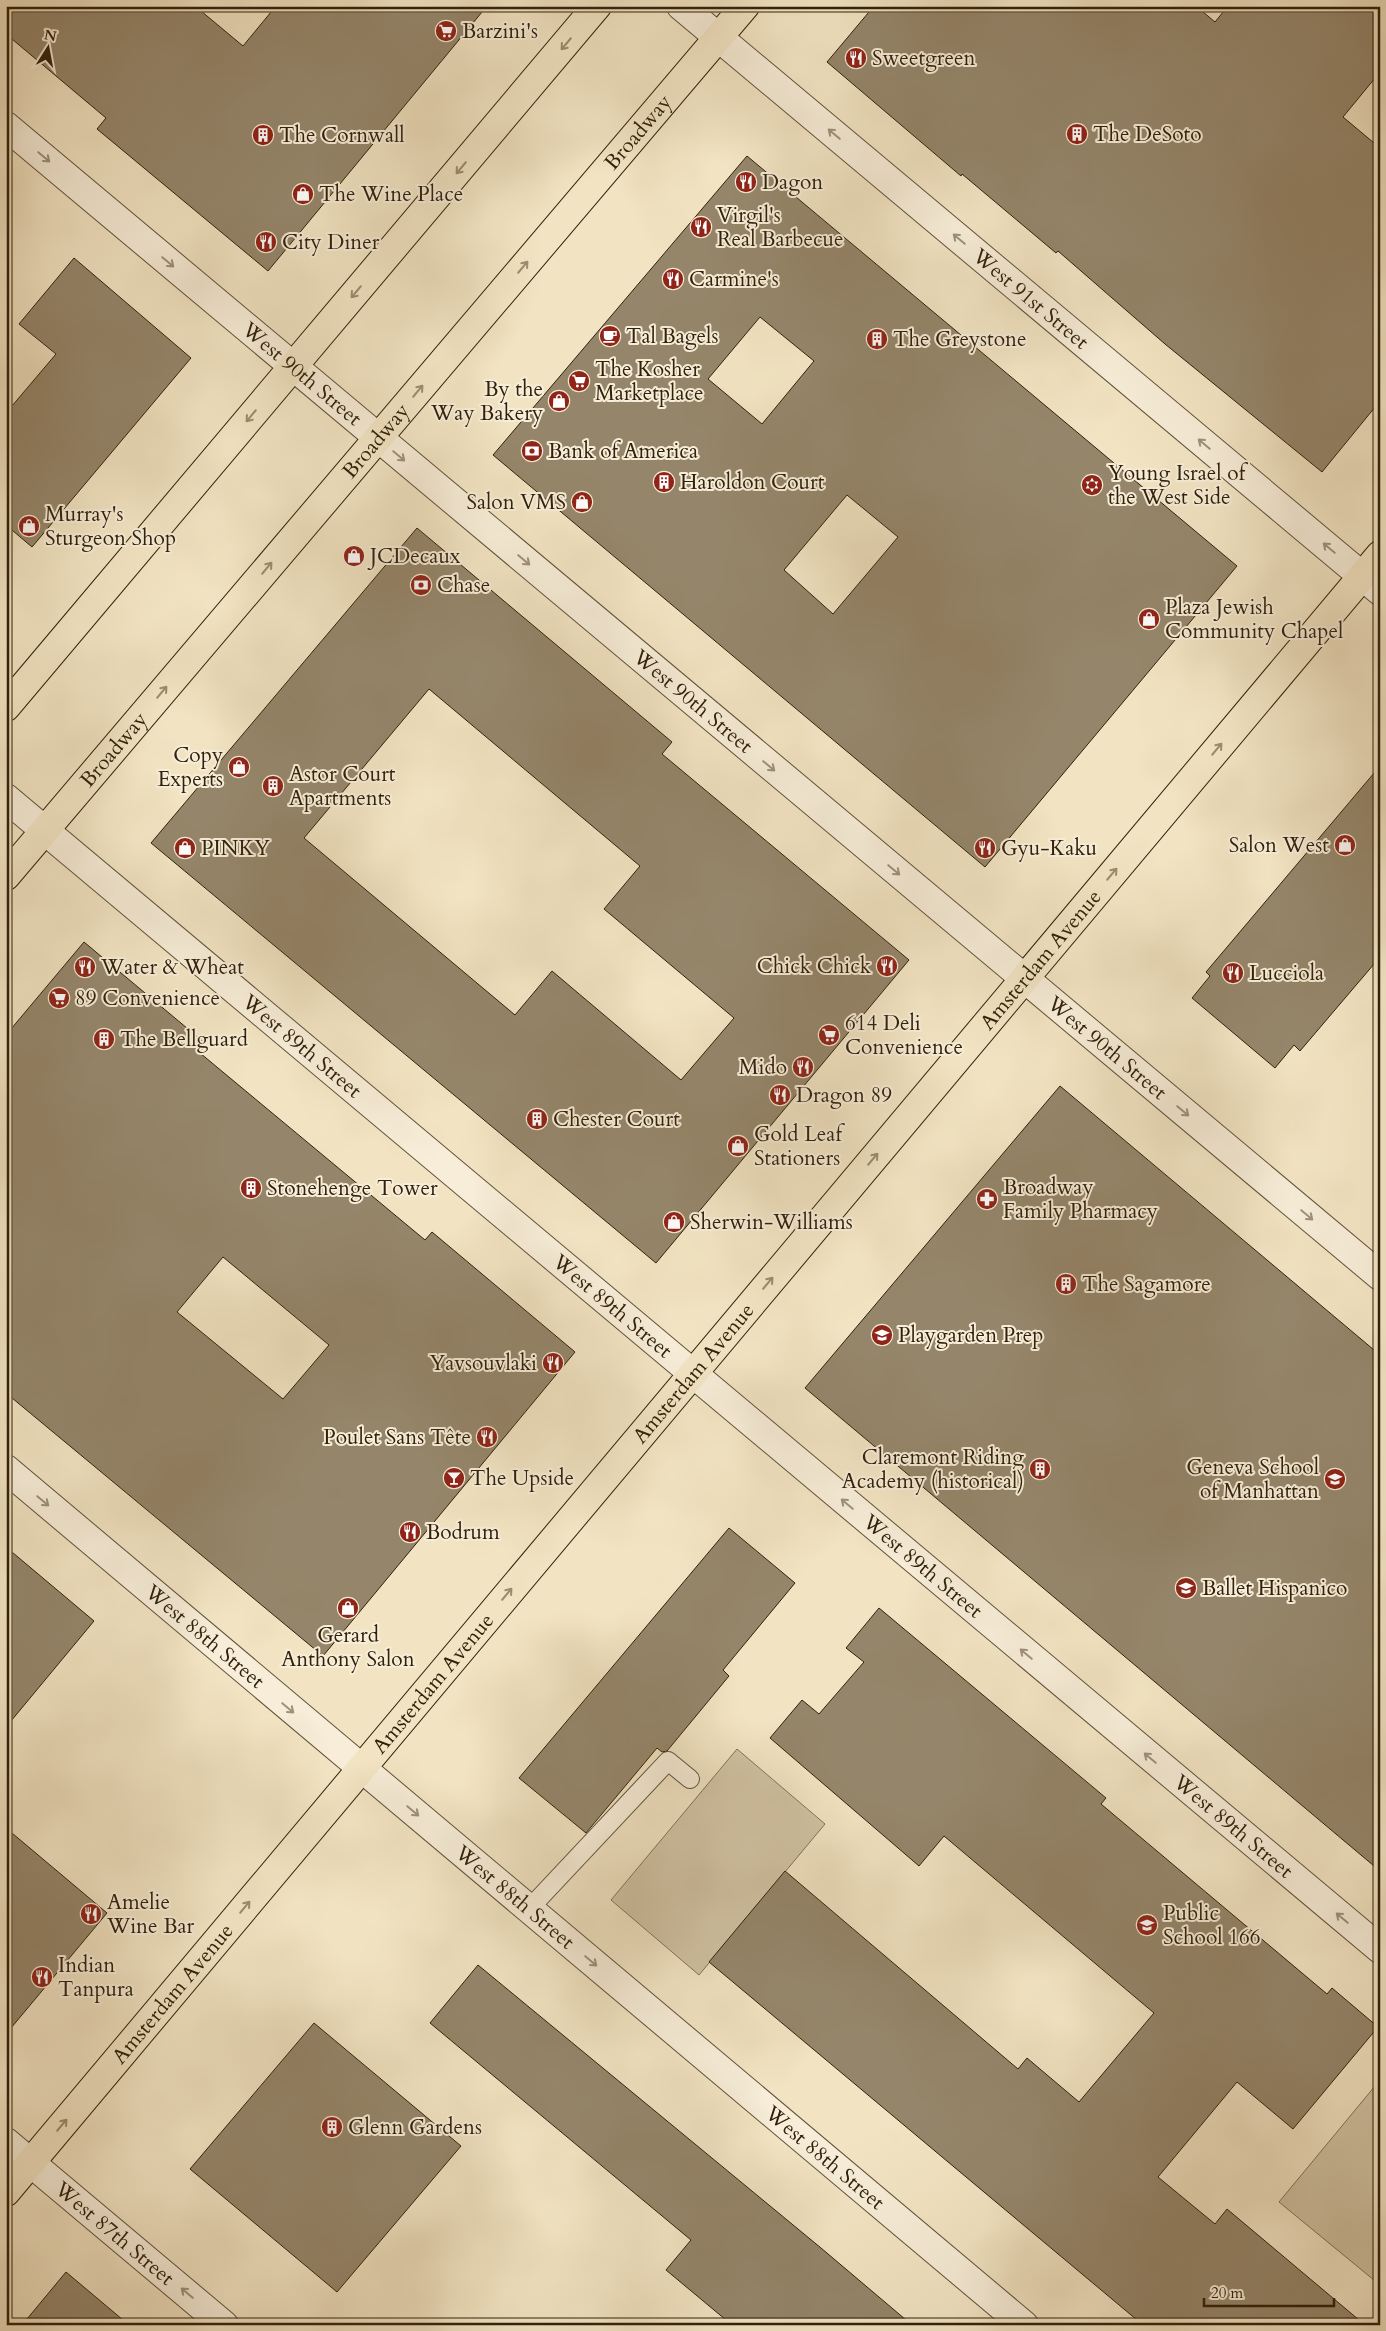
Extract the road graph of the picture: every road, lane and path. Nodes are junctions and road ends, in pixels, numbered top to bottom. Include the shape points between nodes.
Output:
1 (597, 6) edge
2 (681, 6) edge
3 (745, 6) edge
4 (718, 37) junction
5 (6, 126) edge
6 (292, 367) junction
7 (378, 439) junction
8 (1380, 555) edge
9 (1371, 583) edge
10 (6, 708) edge
11 (6, 798) edge
12 (45, 831) junction
13 (6, 876) edge
14 (1024, 979) junction
15 (1380, 1276) edge
16 (692, 1374) junction
17 (6, 1470) edge
18 (361, 1768) junction
19 (690, 1779) dead end
20 (529, 1910) junction
21 (1380, 1949) edge
22 (6, 2142) edge
23 (31, 2162) junction
24 (6, 2192) edge
25 (224, 2325) edge
26 (1024, 2325) edge

1 -> 6 main road
2 - 4 street, West 91st Street
3 - 4 main road, Broadway
7 -> 4 main road, Broadway
9 -> 4 street, West 91st Street
5 -> 6 street, West 90th Street
6 - 7 street, West 90th Street
6 -> 10 main road
12 -> 7 main road, Broadway
7 -> 14 street, West 90th Street
8 - 9 main road, Amsterdam Avenue
14 -> 9 main road, Amsterdam Avenue
11 - 12 street, West 89th Street
12 - 13 main road, Broadway
12 - 16 street, West 89th Street
14 -> 15 street, West 90th Street
16 -> 14 main road, Amsterdam Avenue
18 -> 16 main road, Amsterdam Avenue
21 -> 16 street, West 89th Street
17 -> 18 street, West 88th Street
18 -> 20 street, West 88th Street
23 -> 18 main road, Amsterdam Avenue
19 - 20 lane via 668,1761
20 -> 26 street, West 88th Street
22 - 23 street, West 87th Street
23 - 24 main road, Amsterdam Avenue
25 -> 23 street, West 87th Street

